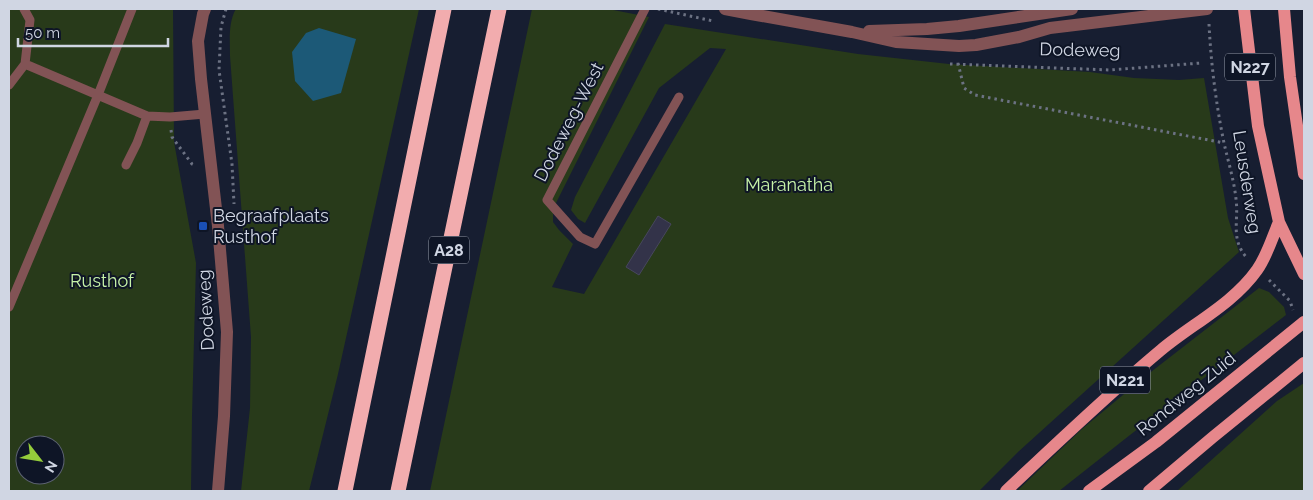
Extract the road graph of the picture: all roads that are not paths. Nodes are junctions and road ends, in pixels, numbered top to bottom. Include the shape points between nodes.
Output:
1 (24, 9) edge
2 (132, 9) edge
3 (205, 9) edge
4 (444, 9) edge
5 (499, 9) edge
6 (645, 9) edge
7 (726, 9) edge
8 (1072, 9) edge
9 (1244, 9) edge
10 (1284, 9) edge
11 (1208, 14) edge
12 (852, 32) junction
13 (25, 64) junction
14 (9, 85) edge
15 (98, 95) junction
16 (679, 97) dead end
17 (205, 114) junction
18 (147, 116) junction
19 (126, 164) dead end
20 (1304, 174) edge
21 (1279, 222) junction
22 (1304, 274) edge
23 (9, 307) edge
24 (1300, 319) edge
25 (1304, 363) edge
26 (218, 491) edge
27 (345, 491) edge
28 (398, 491) edge
29 (1006, 491) edge
30 (1089, 491) edge
31 (1150, 491) edge

1 - 13 lane via 30,20
2 - 15 lane
3 - 17 street, Dodeweg via 198,41
4 - 27 highway
5 - 28 highway, A28
6 - 16 lane, Dodeweg-West via 547,200 580,237 595,244
7 - 12 street, Dodeweg
8 - 12 street, Dodeweg via 959,26
9 - 21 main road, Leusderweg / N227 via 1258,126
10 - 20 main road, N227
11 - 12 street, Dodeweg via 1050,28 1019,37 959,46 896,42
13 - 14 lane
13 - 15 lane
15 - 18 lane
15 - 23 lane
17 - 18 lane
17 - 26 street, Dodeweg via 227,332
18 - 19 lane
21 - 22 main road, Leusderweg / N227
21 - 29 main road, N221 via 1258,270 1234,295 1162,348
24 - 30 main road, Rondweg Zuid via 1276,344 1156,442
25 - 31 main road

